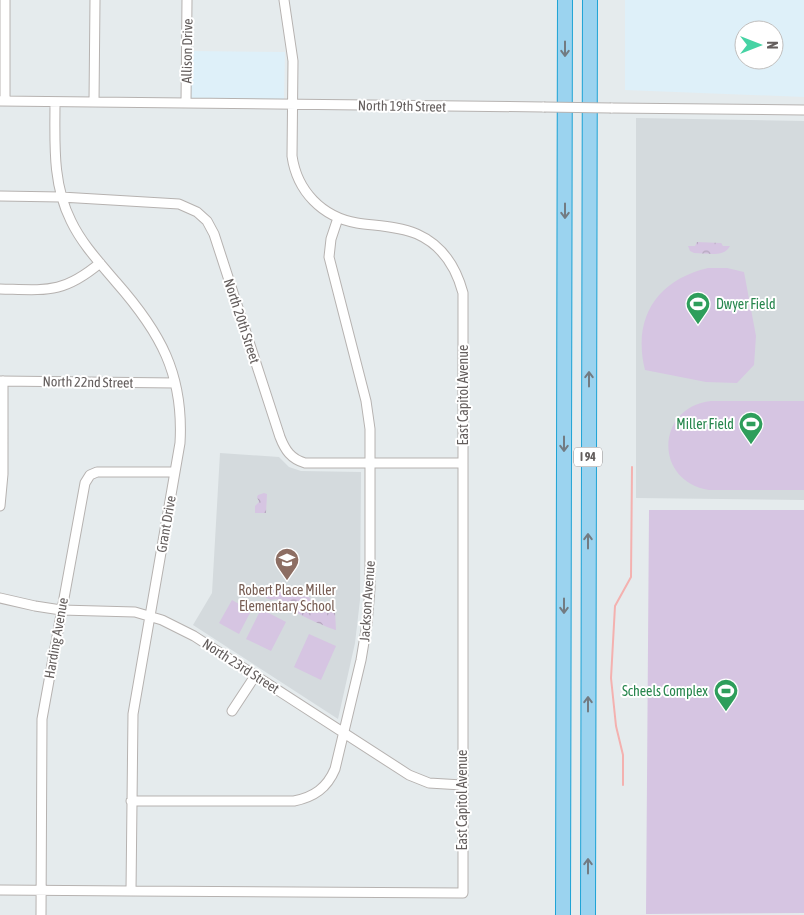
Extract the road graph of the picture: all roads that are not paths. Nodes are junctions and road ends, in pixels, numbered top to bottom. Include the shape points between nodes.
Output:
1 (6, 0) edge
2 (94, 0) edge
3 (187, 0) edge
4 (284, 0) edge
5 (565, 0) edge
6 (590, 0) edge
7 (2, 101) edge
8 (55, 102) junction
9 (94, 102) junction
10 (186, 103) junction
11 (292, 105) junction
12 (804, 110) edge
13 (0, 196) edge
14 (61, 197) junction
15 (338, 218) junction
16 (100, 263) junction
17 (0, 289) edge
18 (1, 381) edge
19 (175, 383) junction
20 (370, 463) junction
21 (463, 463) junction
22 (175, 472) junction
23 (0, 506) edge
24 (0, 598) edge
25 (61, 610) junction
26 (150, 615) junction
27 (256, 676) junction
28 (232, 711) dead end
29 (344, 734) junction
30 (462, 785) junction
31 (131, 801) junction
32 (0, 890) edge
33 (41, 890) junction
34 (131, 891) junction
35 (41, 915) edge
36 (564, 915) edge
37 (588, 915) edge

1 - 7 street
2 - 9 street
3 - 10 street, Allison Drive
4 - 11 street, East Capitol Avenue via 292,54
5 -> 36 highway, I 94
37 -> 6 highway, I 94
7 - 8 street, North 19th Street
8 - 9 street, North 19th Street
8 - 14 street, Grant Drive via 56,165
9 - 10 street, North 19th Street
10 - 11 street, North 19th Street
11 - 12 street, North 19th Street, bridge
11 - 15 street, East Capitol Avenue via 292,152 298,178 313,201
13 - 14 street, North 20th Street
14 - 16 street, Grant Drive via 75,229
14 - 20 street, North 20th Street via 179,204 202,216 214,234 286,450 305,463
15 - 20 street, Jackson Avenue via 329,257 366,400
15 - 21 street, East Capitol Avenue via 418,234 437,247 454,269 464,301
16 - 17 street via 81,278 61,287
16 - 19 street, Grant Drive via 148,322 164,350
18 - 19 street, North 22nd Street
18 - 23 street via 3,474
19 - 22 street, Grant Drive via 181,423
20 - 21 street, North 20th Street
20 - 29 street, Jackson Avenue via 368,612
21 - 30 street, East Capitol Avenue
22 - 25 street, Harding Avenue via 102,472 87,478
22 - 26 street, Grant Drive
24 - 25 street, North 23rd Street
25 - 26 street, North 23rd Street via 120,610
25 - 33 street, Harding Avenue via 42,718
26 - 27 street, North 23rd Street via 182,629
26 - 31 street, Grant Drive via 133,714
27 - 28 street
27 - 29 street, North 23rd Street
29 - 30 street, North 23rd Street via 415,778 435,784
29 - 31 street, Jackson Avenue via 335,769 328,782 318,793 302,800
30 - 34 street, East Capitol Avenue via 462,893
31 - 34 street, Grant Drive
32 - 33 street
33 - 34 street
33 - 35 street, Harding Avenue

